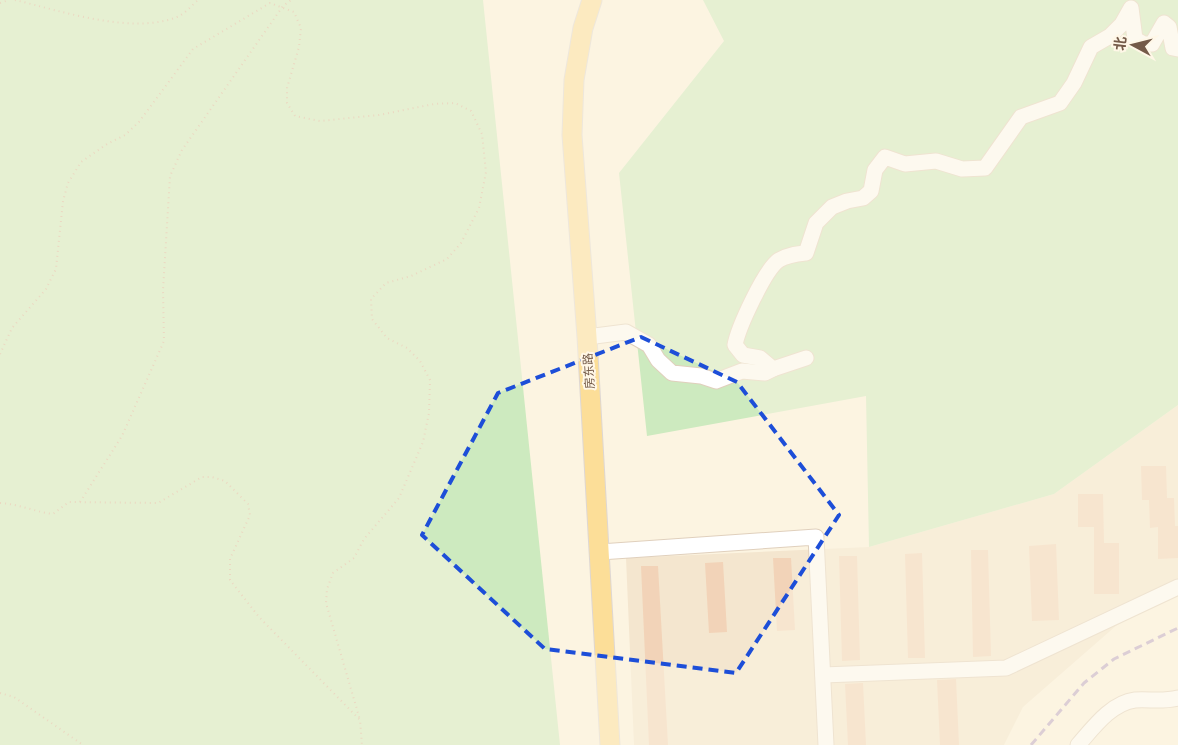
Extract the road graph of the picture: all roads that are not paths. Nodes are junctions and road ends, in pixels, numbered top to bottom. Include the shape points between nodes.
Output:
1 (592, 0) edge
2 (1178, 49) edge
3 (587, 337) junction
4 (806, 358) dead end
5 (773, 369) junction
6 (600, 552) junction
7 (1178, 587) edge
8 (822, 675) junction
9 (1178, 698) edge
10 (610, 745) edge
11 (826, 745) edge
12 (1078, 745) edge

1 - 3 main road, 房东路 via 583,28 574,80 572,135
2 - 5 street via 1173,48 1169,27 1164,23 1152,44 1135,39 1131,8 1110,36 1091,47 1074,83 1060,103 1021,117 984,168 962,169 936,161 905,164 885,157 875,170 872,191 863,198 832,207 816,223 806,253 778,261 751,300 735,345 743,355 760,358
3 - 5 street via 626,332 649,345 672,374 701,376 716,381 742,372 764,373
3 - 6 main road, 房东路
4 - 5 street
6 - 8 street via 816,537
6 - 10 main road, 房东路
7 - 8 street via 1006,668
8 - 11 street
9 - 12 street via 1133,700 1107,713

